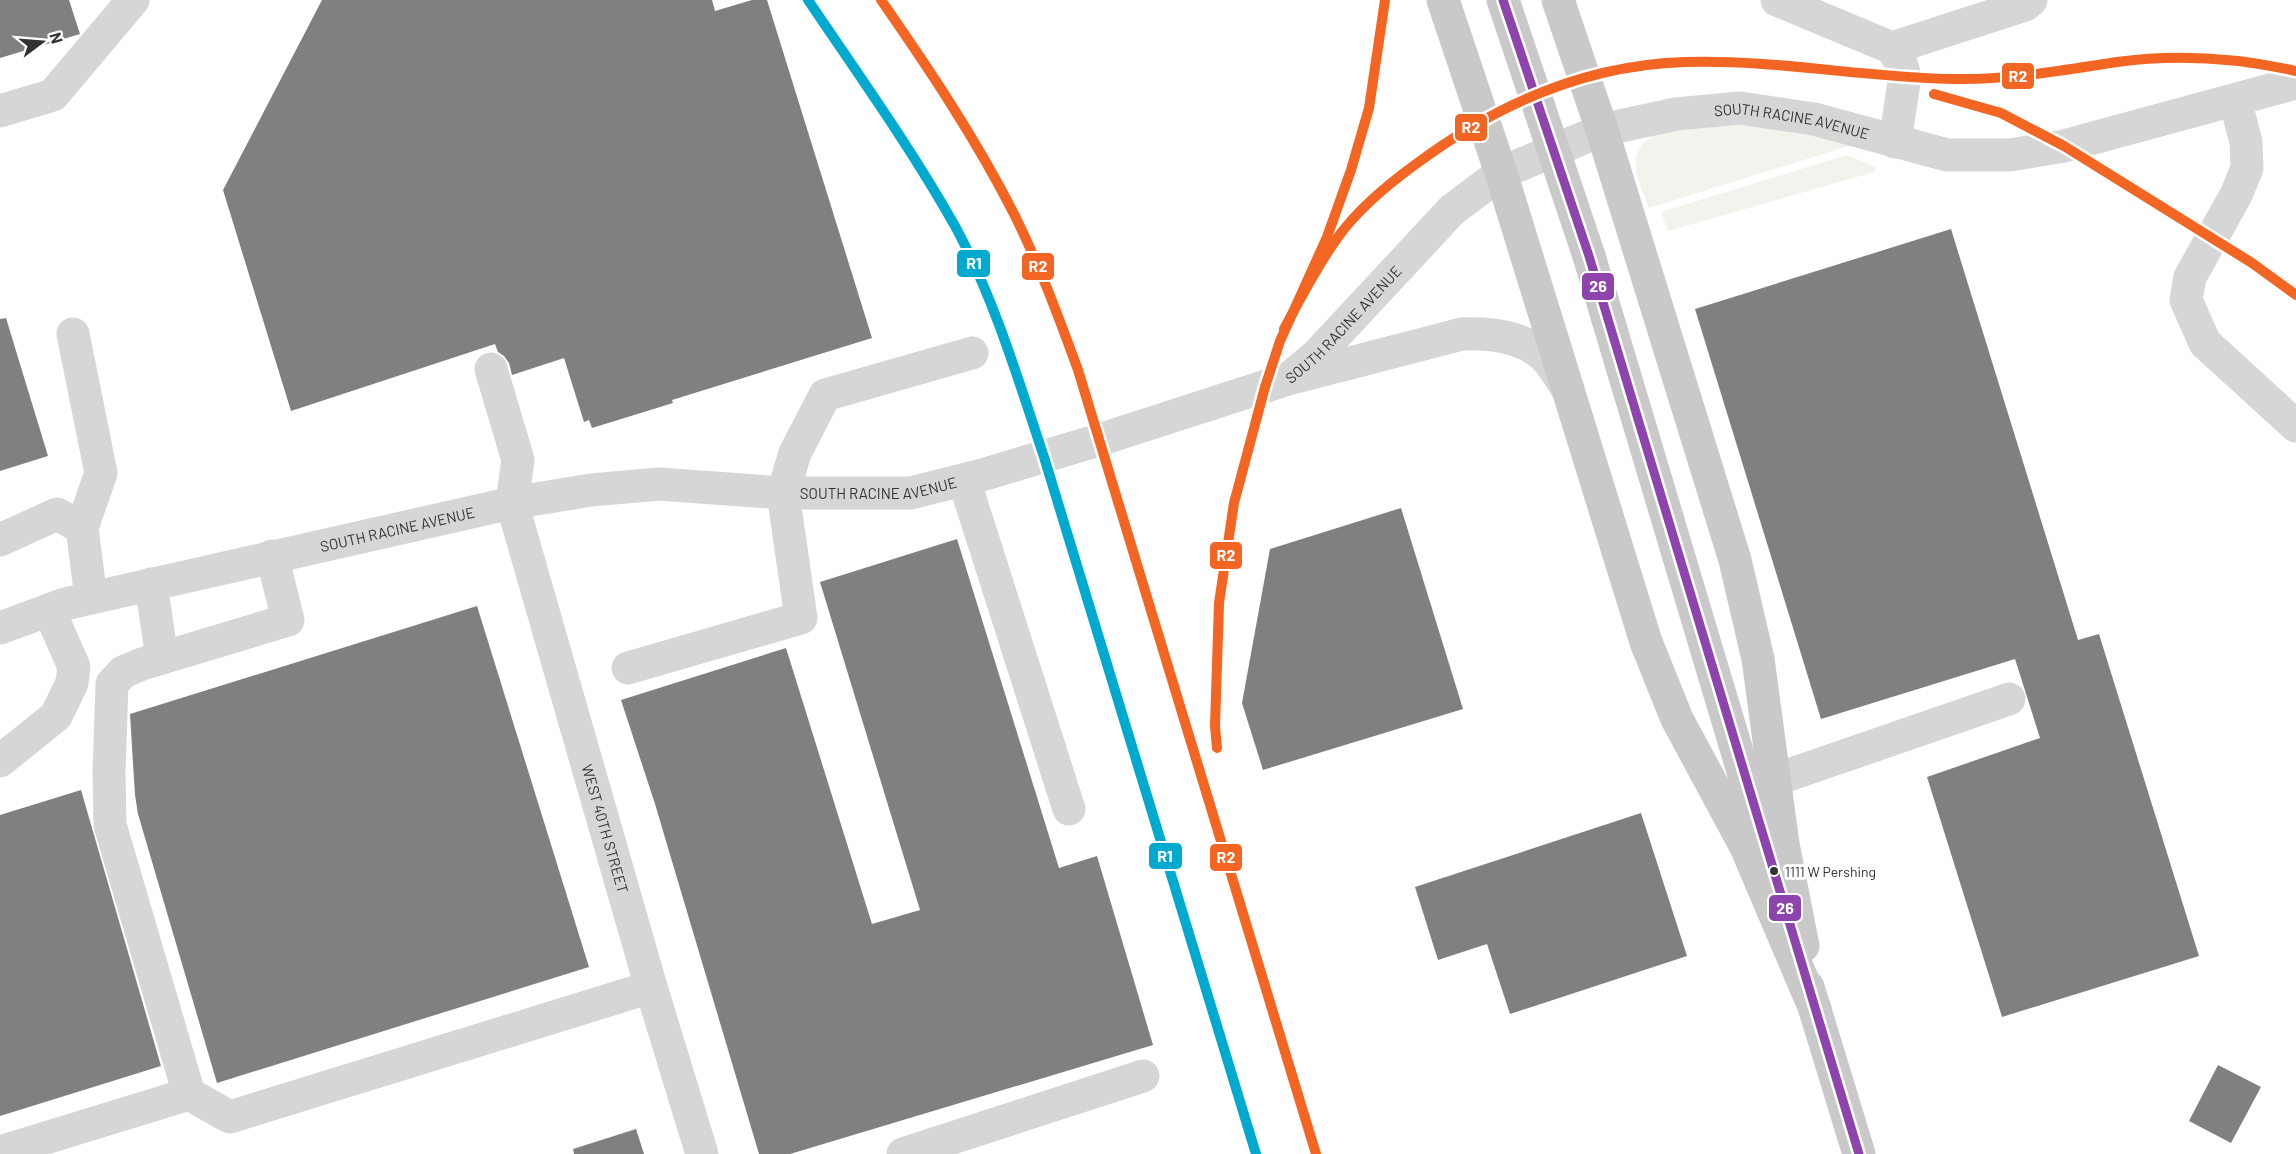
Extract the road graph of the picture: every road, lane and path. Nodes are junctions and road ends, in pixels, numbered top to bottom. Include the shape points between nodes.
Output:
1 (134, 0) edge
2 (1443, 0) edge
3 (1503, 0) edge
4 (1558, 0) edge
5 (1777, 0) edge
6 (2031, 0) edge
7 (1848, 15) edge
8 (1892, 48) junction
9 (2296, 83) edge
10 (2235, 100) junction
11 (0, 111) edge
12 (1602, 130) junction
13 (1895, 142) junction
14 (1501, 173) junction
15 (73, 334) dead end
16 (972, 353) dead end
17 (491, 369) dead end
18 (1288, 379) junction
19 (1569, 391) junction
20 (2296, 426) edge
21 (964, 480) junction
22 (783, 493) junction
23 (512, 503) junction
24 (82, 528) junction
25 (0, 540) edge
26 (273, 556) junction
27 (151, 584) junction
28 (91, 598) junction
29 (49, 610) junction
30 (0, 628) edge
31 (162, 658) junction
32 (628, 668) dead end
33 (2009, 699) dead end
34 (0, 761) edge
35 (1774, 780) junction
36 (1069, 809) dead end
37 (651, 987) junction
38 (1815, 1009) junction
39 (1143, 1076) dead end
40 (189, 1094) junction
41 (0, 1152) edge
42 (702, 1154) edge
43 (903, 1154) edge
44 (1859, 1154) edge

1 - 11 street via 53,95
2 - 14 main road
3 - 38 main road, bridge via 1588,256
4 - 12 main road
5 - 7 street
6 - 8 street
7 - 8 street
8 - 13 street via 1905,76
9 - 10 street, SOUTH RACINE AVENUE
10 - 13 street, SOUTH RACINE AVENUE via 2064,146 2010,155 1947,155
10 - 20 street via 2246,142 2247,168 2190,277 2186,300 2205,343
12 - 13 street, SOUTH RACINE AVENUE via 1676,114 1740,108 1814,119
12 - 14 street, SOUTH RACINE AVENUE
12 - 35 main road via 1735,560 1758,659
14 - 18 street, SOUTH RACINE AVENUE via 1452,210 1331,342
14 - 19 main road
15 - 24 street via 101,473
16 - 22 street via 825,395 795,453
17 - 23 street via 518,460
18 - 19 street via 1462,334 1489,333 1520,342 1545,358
18 - 21 street, SOUTH RACINE AVENUE
19 - 38 main road via 1646,642 1677,719 1746,847
21 - 22 street, SOUTH RACINE AVENUE via 911,493
21 - 36 street
22 - 23 street, SOUTH RACINE AVENUE via 659,484
22 - 32 street via 801,618
23 - 26 street, SOUTH RACINE AVENUE
23 - 37 street, WEST 40TH STREET
24 - 25 street via 57,514
24 - 28 street
26 - 27 street, SOUTH RACINE AVENUE
26 - 31 street via 288,620
27 - 28 street, SOUTH RACINE AVENUE
27 - 31 street
28 - 29 street, SOUTH RACINE AVENUE
29 - 30 street, SOUTH RACINE AVENUE
29 - 34 street via 74,666 72,683 56,716
31 - 40 street via 123,672 112,684 110,825
33 - 35 street
35 - 38 main road
37 - 40 street via 230,1117
37 - 42 street, WEST 40TH STREET
38 - 44 main road
39 - 43 street
40 - 41 street

